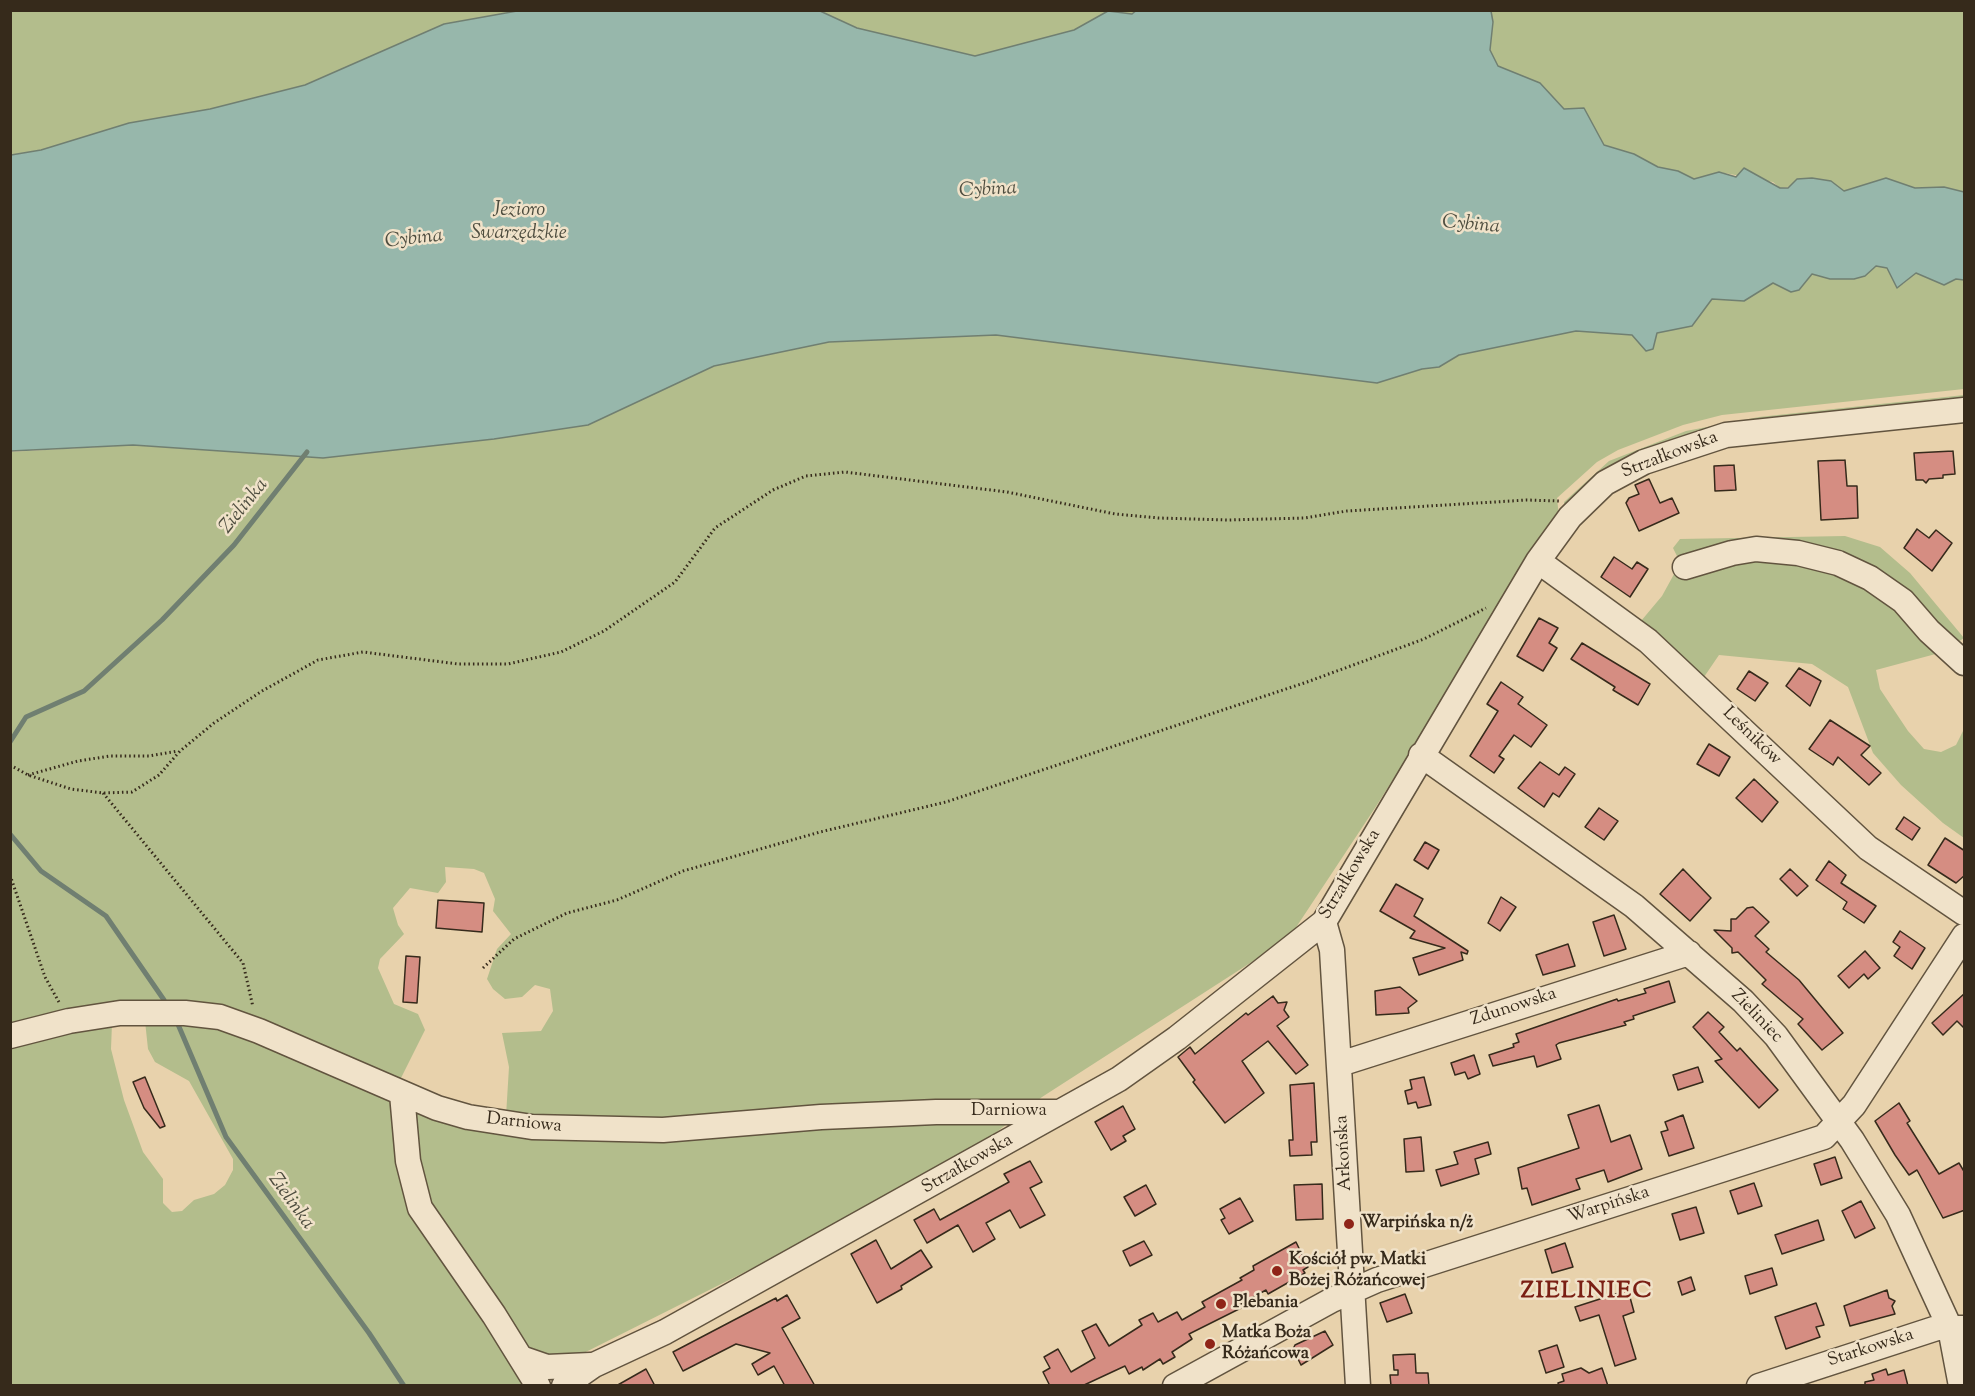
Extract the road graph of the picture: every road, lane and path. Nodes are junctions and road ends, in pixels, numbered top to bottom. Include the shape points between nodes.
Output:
1 (1965, 410) edge
2 (1559, 501) dead end
3 (1538, 561) junction
4 (1686, 567) dead end
5 (1513, 602) junction
6 (1965, 663) edge
7 (180, 751) junction
8 (1420, 755) junction
9 (10, 765) edge
10 (28, 775) junction
11 (103, 793) junction
12 (10, 875) edge
13 (1965, 913) edge
14 (1324, 922) junction
15 (1965, 936) edge
16 (1689, 953) junction
17 (1958, 960) edge
18 (483, 968) dead end
19 (69, 1021) junction
20 (260, 1031) junction
21 (10, 1036) edge
22 (1340, 1064) junction
23 (402, 1094) junction
24 (1060, 1112) junction
25 (1839, 1121) junction
26 (1353, 1291) junction
27 (1957, 1328) edge
28 (521, 1358) junction
29 (594, 1365) junction
30 (538, 1386) edge
31 (564, 1386) edge
32 (1175, 1386) edge
33 (1358, 1386) edge
34 (1759, 1386) edge
35 (1961, 1386) edge

1 - 3 street, Strzałkowska via 1747,431 1675,451 1605,483 1570,517
2 - 7 path via 1347,511 1304,518 1170,519 1115,514 1007,492 845,472 806,476 773,489 715,528 675,582 604,631 561,652 508,664 458,664 363,652 318,660 262,691
3 - 5 street, Strzałkowska
3 - 13 street, Leśników via 1648,641 1868,848
4 - 6 street via 1756,549 1798,553 1838,563 1870,578 1903,601
5 - 8 street, Strzałkowska
5 - 18 path via 1502,601 1424,639 1306,682 946,802 683,871 617,900 567,913 514,939
7 - 10 path via 78,761
7 - 11 path via 159,776 132,792
8 - 14 street, Strzałkowska
8 - 16 street, Zieliniec via 1634,906
9 - 10 path
10 - 11 path via 71,789
11 - 20 path via 243,963
12 - 19 path via 45,976
14 - 22 street, Arkońska via 1332,950
14 - 24 street, Strzałkowska via 1176,1038 1119,1079
15 - 17 street, Warpińska
16 - 22 street, Zdunowska
16 - 25 street, Zieliniec via 1771,1031
17 - 25 street, Warpińska
19 - 20 street, Darniowa via 120,1013 185,1012 220,1017
19 - 21 street, Darniowa
20 - 23 street, Darniowa
22 - 26 street, Arkońska
23 - 24 street, Darniowa via 468,1117 532,1127 609,1131 936,1112
23 - 28 street via 408,1161 420,1208
24 - 29 street, Strzałkowska via 675,1327
25 - 26 street, Warpińska via 1824,1137
25 - 27 street, Zieliniec via 1898,1215
26 - 32 street, Warpińska
26 - 33 street, Arkońska
27 - 34 street, Starkowska via 1937,1328
27 - 35 street, Zieliniec
28 - 29 street via 547,1367
28 - 30 street
29 - 31 street, Strzałkowska

